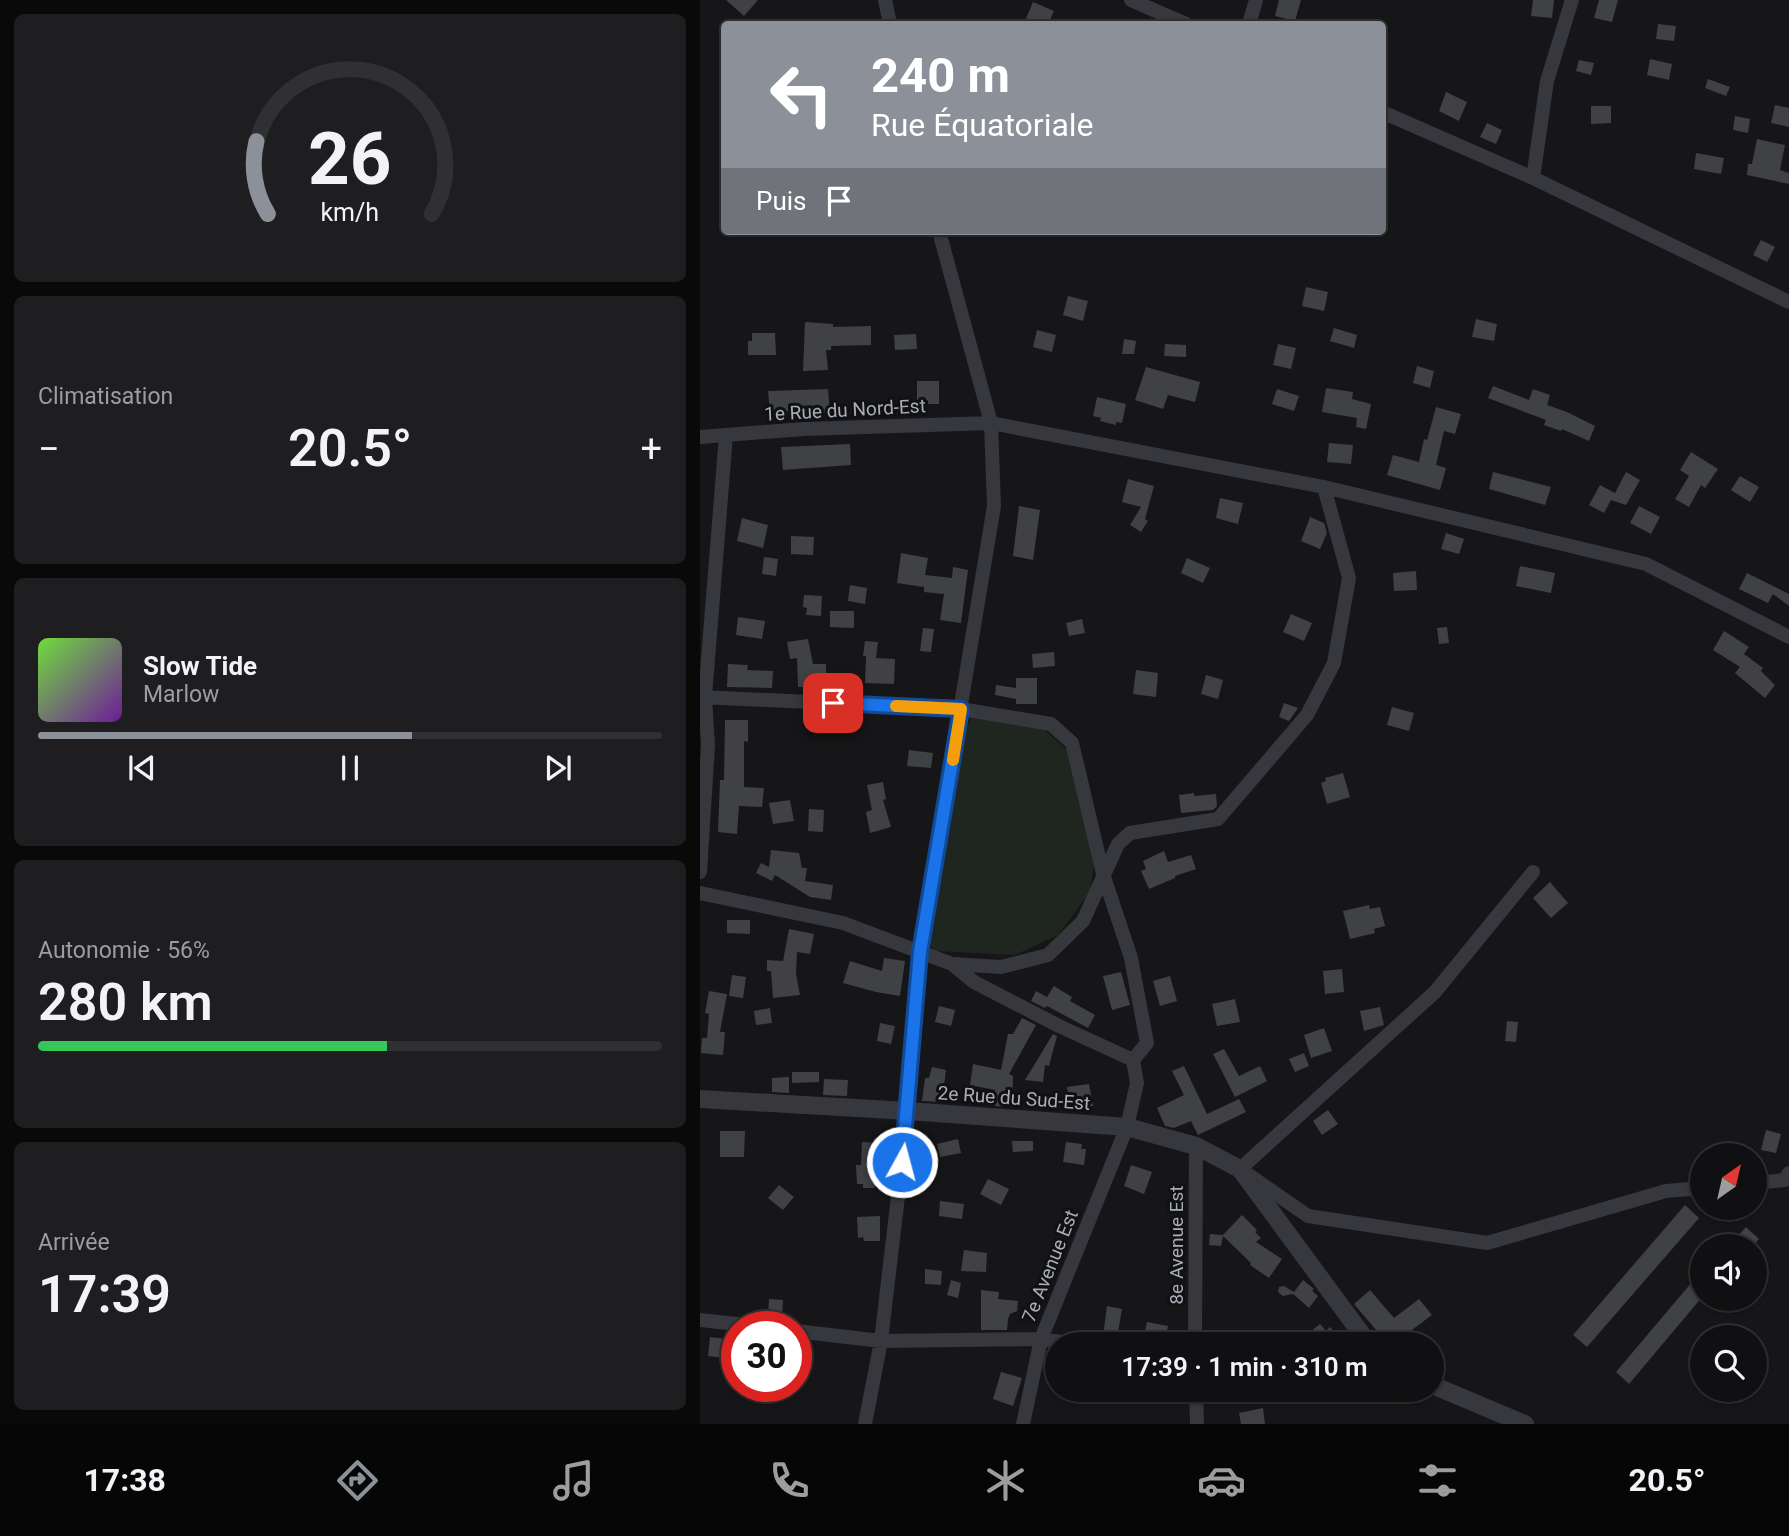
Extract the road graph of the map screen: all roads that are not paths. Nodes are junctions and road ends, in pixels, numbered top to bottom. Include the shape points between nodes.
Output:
1 (885, 0) edge
2 (1131, 0) edge
3 (1256, 0) edge
4 (1572, 0) edge
5 (889, 21) edge
6 (1179, 21) edge
7 (1250, 21) edge
8 (1386, 114) edge
9 (1532, 178) junction
10 (940, 235) edge
11 (1789, 302) edge
12 (991, 423) junction
13 (726, 435) junction
14 (700, 438) edge
15 (1324, 487) junction
16 (1789, 637) edge
17 (702, 697) edge
18 (961, 709) junction
19 (701, 852) edge
20 (700, 872) edge
21 (1533, 872) dead end
22 (1103, 874) junction
23 (700, 892) edge
24 (920, 952) junction
25 (952, 964) junction
26 (1133, 1060) junction
27 (700, 1099) edge
28 (908, 1111) junction
29 (1127, 1127) junction
30 (1196, 1146) junction
31 (1240, 1168) junction
32 (1789, 1173) edge
33 (1768, 1182) edge
34 (1690, 1189) edge
35 (700, 1320) edge
36 (721, 1322) edge
37 (1195, 1332) edge
38 (1360, 1332) edge
39 (812, 1333) edge
40 (1041, 1339) junction
41 (1045, 1340) edge
42 (881, 1341) junction
43 (1444, 1390) edge
44 (1196, 1402) edge
45 (865, 1424) edge
46 (1023, 1424) edge
47 (1197, 1424) edge
48 (1525, 1424) edge

1 - 5 street
2 - 6 street
3 - 7 street
4 - 9 street via 1547,81
8 - 9 street
9 - 11 street
10 - 12 street
12 - 13 street, 1e Rue du Nord-Est
12 - 15 street, 1e Rue du Nord-Est
12 - 18 street via 994,506
13 - 14 street, 1e Rue du Nord-Est
13 - 17 street
15 - 16 street, 1e Rue du Nord-Est via 1646,564
15 - 22 street via 1349,578 1334,663 1307,715 1217,819 1130,833 1118,844
17 - 18 street
17 - 19 street via 708,745
18 - 22 street via 1051,724 1072,743
18 - 24 street
19 - 20 street
21 - 31 street via 1435,992
22 - 25 street via 1083,921 1048,956 1001,967
22 - 26 street via 1131,958 1147,1043
23 - 24 street via 844,923
24 - 25 street
24 - 28 street
25 - 26 street via 974,982
26 - 29 street, 7e Avenue Est via 1137,1083
27 - 28 street, 2e Rue du Sud-Est
28 - 29 street, 2e Rue du Sud-Est
28 - 42 street
29 - 30 street, 2e Rue du Sud-Est
29 - 40 street, 7e Avenue Est
30 - 31 street, 2e Rue du Sud-Est
30 - 37 street, 8e Avenue Est
31 - 34 street via 1308,1216 1488,1243 1666,1191
31 - 38 street
32 - 33 street via 1785,1180
35 - 36 street
39 - 42 street
40 - 41 street
40 - 42 street
40 - 46 street, 7e Avenue Est
42 - 45 street
43 - 48 street
44 - 47 street

